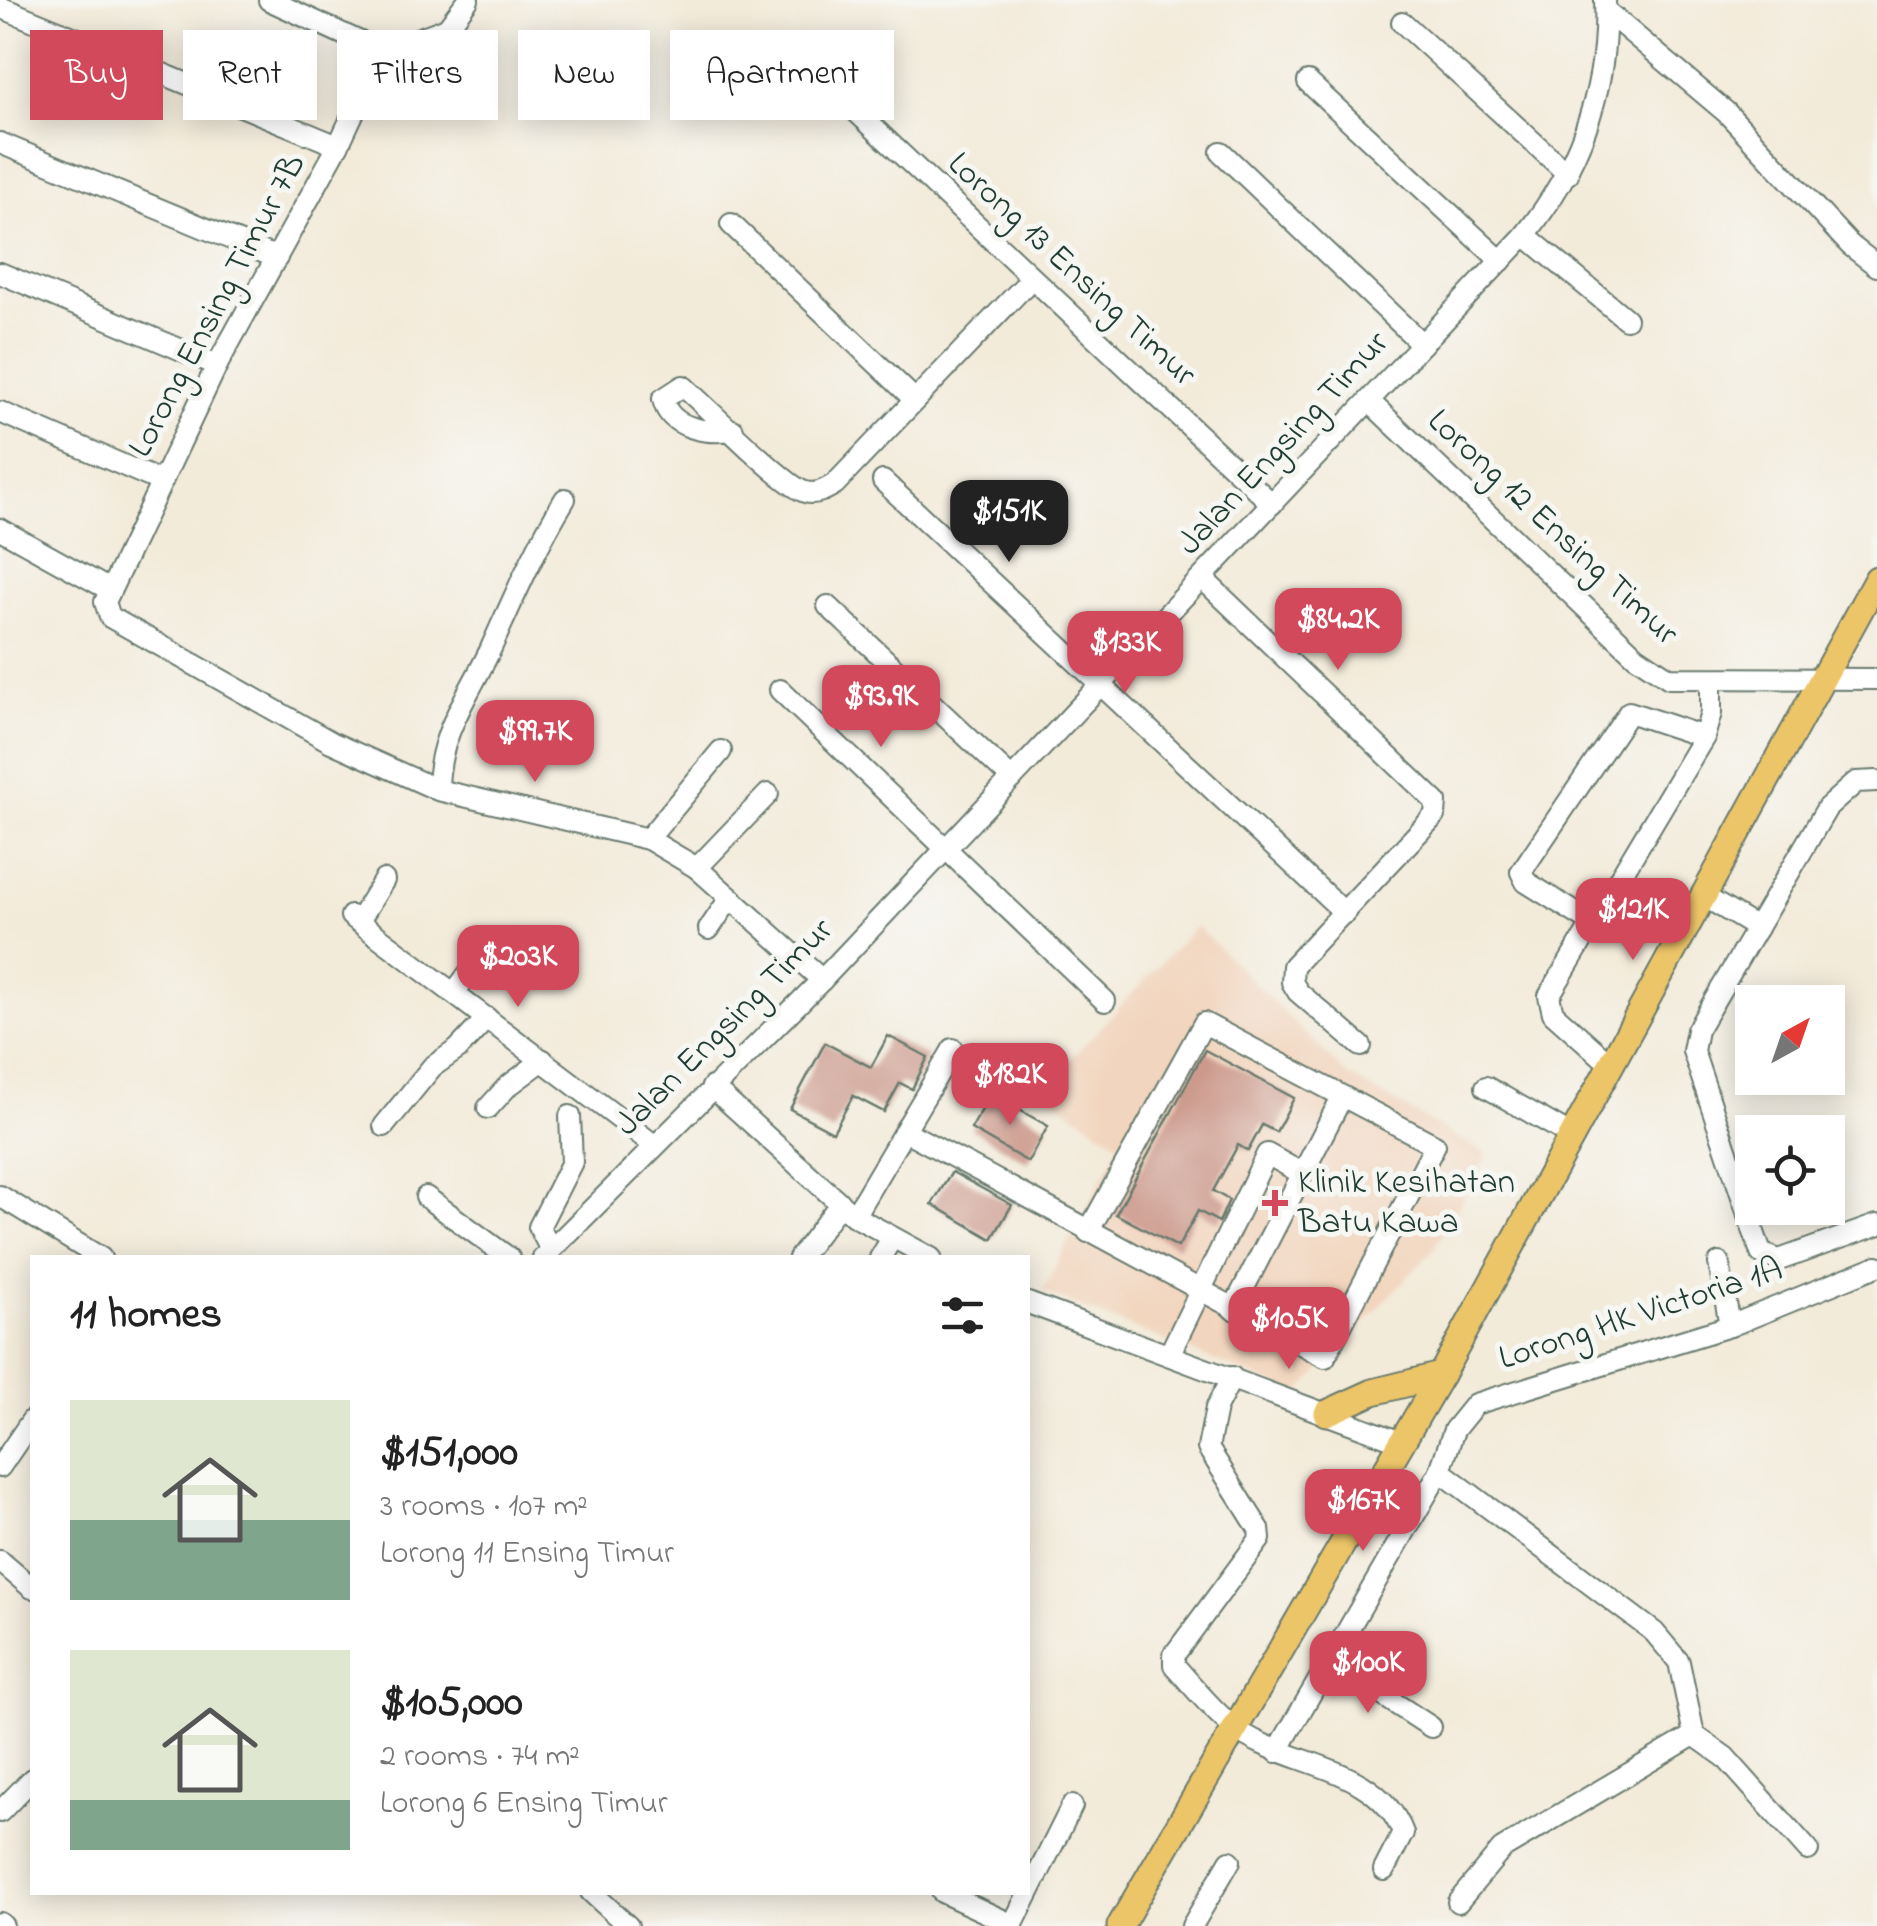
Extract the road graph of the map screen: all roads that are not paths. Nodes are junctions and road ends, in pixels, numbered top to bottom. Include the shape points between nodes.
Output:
1 (269, 0) edge
2 (468, 0) edge
3 (1606, 6) edge
4 (0, 7) edge
5 (1402, 22) dead end
6 (442, 30) edge
7 (337, 31) edge
8 (1308, 82) dead end
9 (350, 120) edge
10 (865, 120) edge
11 (0, 143) edge
12 (338, 146) junction
13 (1220, 152) dead end
14 (1568, 174) junction
15 (731, 224) dead end
16 (1525, 236) junction
17 (277, 258) junction
18 (1502, 261) junction
19 (1877, 266) edge
20 (0, 273) edge
21 (1031, 278) junction
22 (1626, 319) dead end
23 (1422, 344) junction
24 (216, 365) junction
25 (915, 400) junction
26 (1369, 402) junction
27 (0, 412) edge
28 (733, 430) dead end
29 (883, 481) dead end
30 (162, 482) junction
31 (565, 499) dead end
32 (1272, 504) junction
33 (0, 528) edge
34 (1202, 578) junction
35 (1877, 579) edge
36 (110, 590) junction
37 (828, 606) dead end
38 (1821, 678) junction
39 (1877, 679) edge
40 (1711, 680) junction
41 (1101, 685) junction
42 (780, 690) dead end
43 (1704, 736) junction
44 (722, 751) dead end
45 (1012, 778) junction
46 (1877, 781) edge
47 (438, 790) junction
48 (768, 794) dead end
49 (648, 839) junction
50 (948, 847) junction
51 (697, 868) junction
52 (384, 880) dead end
53 (1702, 894) junction
54 (730, 898) junction
55 (1345, 913) junction
56 (1592, 923) junction
57 (709, 928) dead end
58 (1757, 928) junction
59 (484, 953) dead end
60 (822, 980) junction
61 (454, 993) junction
62 (1105, 1001) dead end
63 (486, 1018) junction
64 (1361, 1046) dead end
65 (953, 1049) dead end
66 (543, 1060) junction
67 (1609, 1063) junction
68 (712, 1088) junction
69 (1486, 1088) dead end
70 (1342, 1096) junction
71 (488, 1108) dead end
72 (570, 1116) dead end
73 (384, 1126) dead end
74 (907, 1132) junction
75 (1572, 1136) junction
76 (654, 1144) junction
77 (1301, 1173) junction
78 (0, 1196) edge
79 (426, 1197) dead end
80 (846, 1210) junction
81 (1877, 1225) edge
82 (1088, 1232) junction
83 (886, 1249) edge
84 (547, 1254) edge
85 (96, 1255) edge
86 (505, 1255) edge
87 (802, 1255) edge
88 (916, 1255) edge
89 (1720, 1262) dead end
90 (1877, 1266) edge
91 (1202, 1293) junction
92 (1030, 1303) edge
93 (1233, 1309) junction
94 (1730, 1326) junction
95 (1170, 1356) junction
96 (1441, 1374) junction
97 (1232, 1377) junction
98 (1326, 1414) junction
99 (30, 1423) edge
100 (1400, 1442) junction
101 (0, 1467) edge
102 (1440, 1471) junction
103 (0, 1561) edge
104 (30, 1586) edge
105 (1332, 1662) junction
106 (1233, 1727) junction
107 (1431, 1727) dead end
108 (1694, 1735) junction
109 (1277, 1752) junction
110 (30, 1781) edge
111 (1072, 1806) dead end
112 (0, 1812) edge
113 (1808, 1850) dead end
114 (1230, 1861) dead end
115 (1384, 1870) dead end
116 (1030, 1890) edge
117 (948, 1895) edge
118 (1028, 1895) edge
119 (605, 1896) edge
120 (1458, 1902) dead end
121 (628, 1926) edge
122 (1012, 1926) edge
123 (1120, 1926) edge
124 (1192, 1926) edge

1 - 7 street
2 - 6 street
3 - 14 street, Jalan Engsing Timur via 1592,116
3 - 19 street via 1727,113
4 - 12 street
5 - 14 street
8 - 18 street
9 - 12 street, Lorong Ensing Timur 7B
10 - 21 street, Lorong 13 Ensing Timur
11 - 17 street
12 - 17 street, Lorong Ensing Timur 7B
13 - 23 street
14 - 16 street, Jalan Engsing Timur
15 - 25 street
16 - 18 street, Jalan Engsing Timur
16 - 22 street
17 - 24 street, Lorong Ensing Timur 7B
18 - 23 street, Jalan Engsing Timur
20 - 24 street
21 - 25 street
21 - 32 street, Lorong 13 Ensing Timur
23 - 26 street, Jalan Engsing Timur
24 - 30 street, Lorong Ensing Timur 7B
25 - 28 street via 818,494 801,492
26 - 32 street, Jalan Engsing Timur
26 - 40 street, Lorong 12 Ensing Timur via 1636,656 1669,678
27 - 30 street
29 - 41 street
30 - 36 street, Lorong Ensing Timur 7B
31 - 47 street via 451,720
32 - 34 street, Jalan Engsing Timur
33 - 36 street
34 - 41 street, Jalan Engsing Timur
34 - 55 street via 1436,802 1435,816
35 - 38 main road
36 - 47 street via 110,617 331,742
37 - 45 street
38 - 39 street, Lorong 12 Ensing Timur
38 - 40 street, Lorong 12 Ensing Timur
38 - 53 main road
40 - 43 street
41 - 45 street, Jalan Engsing Timur
41 - 55 street
42 - 50 street
43 - 56 street
43 - 56 street via 1629,712 1521,872 1526,882
44 - 49 street
45 - 50 street, Jalan Engsing Timur
46 - 58 street via 1856,782 1827,808
47 - 49 street
48 - 51 street
49 - 51 street
50 - 60 street, Jalan Engsing Timur
50 - 62 street
51 - 54 street
52 - 61 street via 355,919
53 - 58 street
53 - 67 main road
54 - 57 street
54 - 60 street
55 - 64 street via 1293,966 1292,982
56 - 67 street via 1548,1003
58 - 81 street via 1696,1030 1693,1051 1760,1253 1779,1260
59 - 61 street
60 - 68 street, Jalan Engsing Timur
61 - 63 street
63 - 66 street
63 - 73 street via 424,1076
65 - 74 street
66 - 71 street
66 - 76 street
67 - 75 main road
68 - 76 street, Jalan Engsing Timur
68 - 80 street
69 - 75 street
70 - 77 street
70 - 82 street via 1204,1023
70 - 93 street via 1435,1145 1325,1357
72 - 84 street via 572,1162 539,1227
74 - 80 street
74 - 82 street
75 - 96 main road
76 - 84 street, Jalan Engsing Timur
77 - 91 street via 1267,1154
77 - 93 street
78 - 85 street
79 - 86 street
80 - 83 street
80 - 87 street
82 - 91 street
83 - 88 street
89 - 94 street
90 - 94 street, Lorong HK Victoria 1A
91 - 93 street
91 - 95 street
92 - 95 street
94 - 102 street, Lorong HK Victoria 1A via 1475,1404 1446,1448
95 - 97 street
96 - 98 main road via 1373,1392
96 - 100 main road
97 - 98 street
97 - 106 street via 1216,1408 1208,1448 1260,1539 1174,1655 1174,1665
98 - 100 street
99 - 101 street
100 - 106 main road
102 - 105 street, Lorong HK Victoria 1A
102 - 108 street via 1654,1632 1679,1662
103 - 104 street
105 - 107 street
105 - 109 street, Lorong HK Victoria 1A
106 - 109 street
106 - 123 main road
108 - 113 street via 1725,1757
108 - 120 street via 1502,1849
109 - 115 street via 1321,1762 1396,1816 1403,1833
110 - 112 street
111 - 116 street
114 - 124 street
117 - 122 street
118 - 122 street
119 - 121 street

